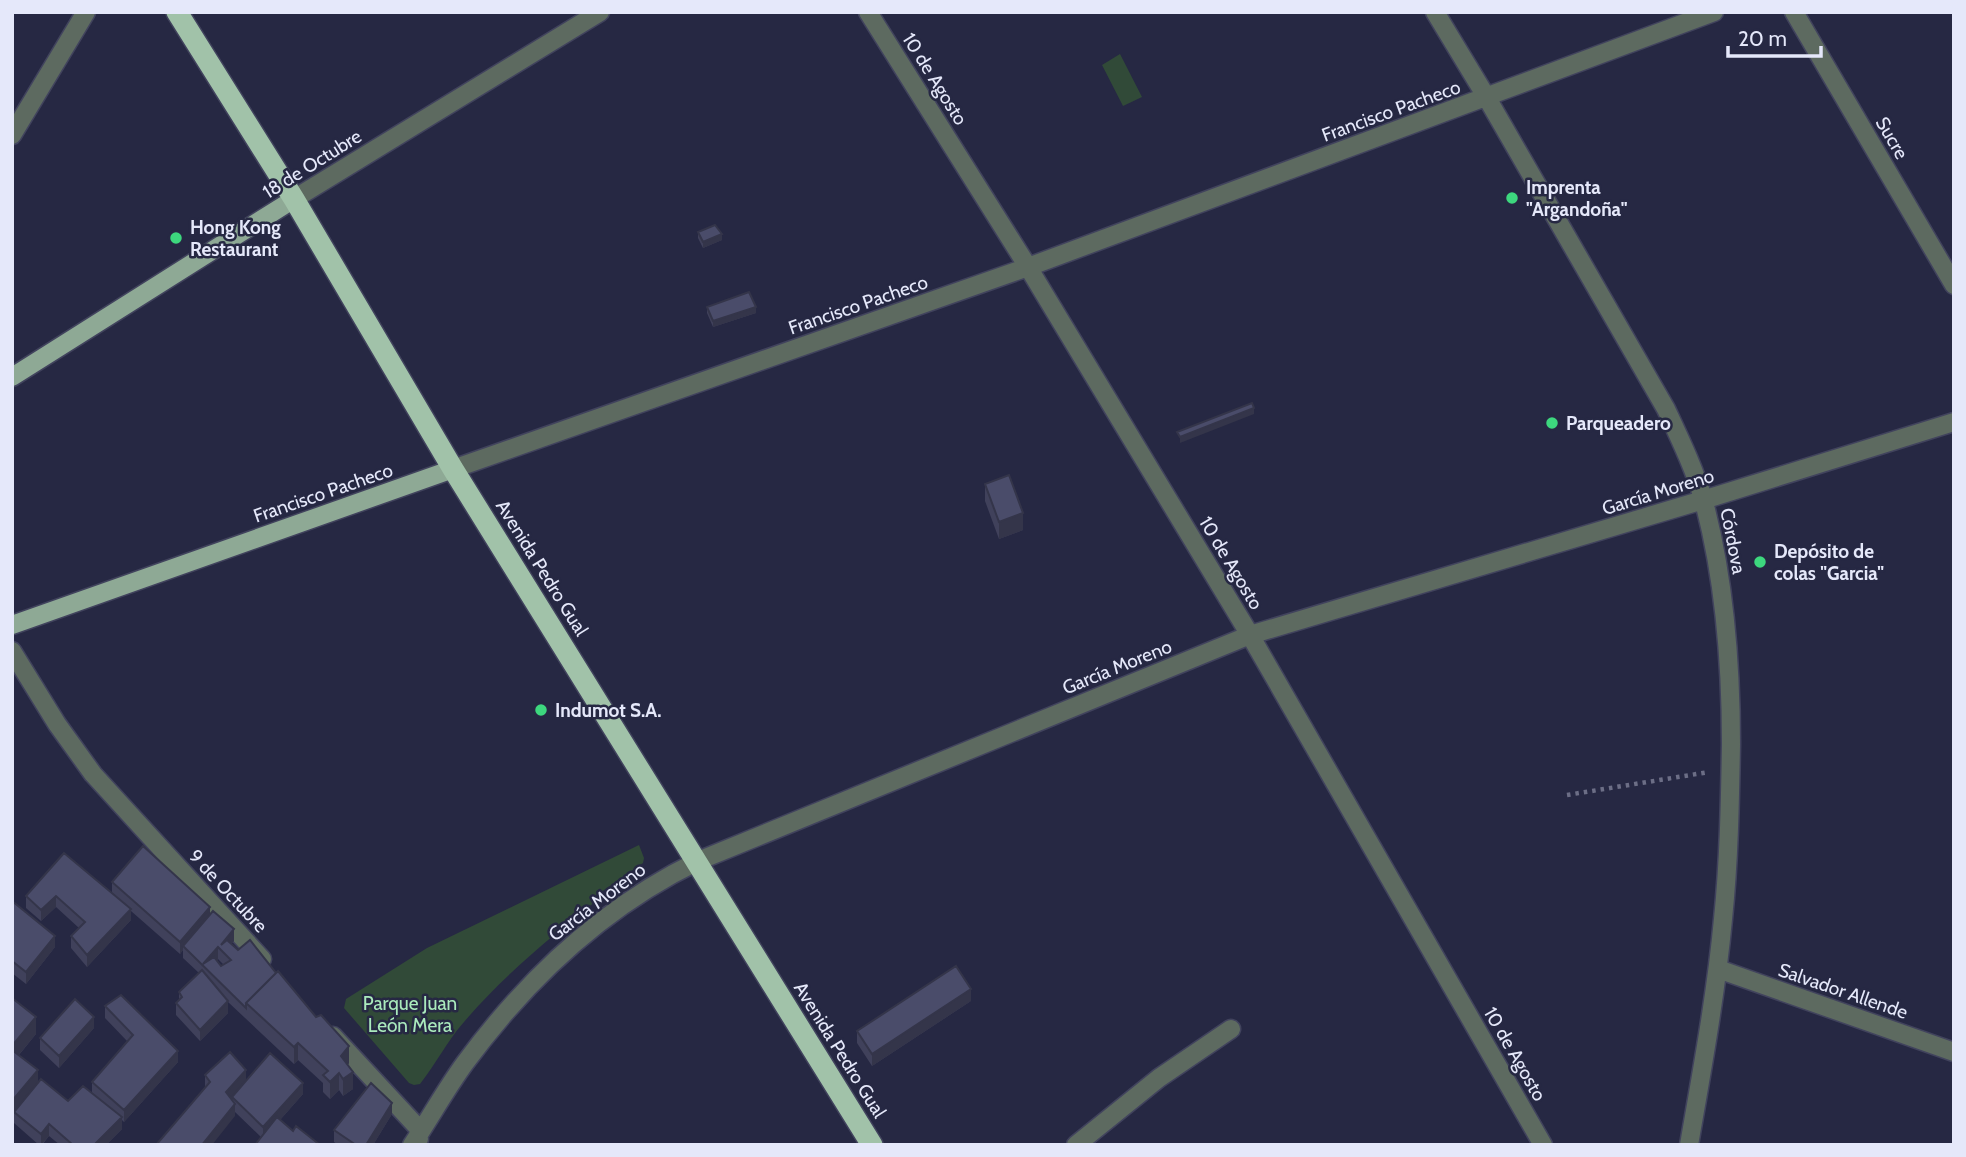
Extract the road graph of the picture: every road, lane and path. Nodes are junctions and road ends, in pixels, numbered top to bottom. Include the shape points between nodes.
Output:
1 (86, 12) edge
2 (177, 12) edge
3 (600, 12) edge
4 (868, 12) edge
5 (1435, 12) edge
6 (1714, 12) edge
7 (1794, 12) edge
8 (1487, 97) junction
9 (12, 135) edge
10 (294, 199) junction
11 (1028, 267) junction
12 (1954, 285) edge
13 (12, 377) edge
14 (1954, 422) edge
15 (453, 470) junction
16 (1703, 500) junction
17 (12, 625) edge
18 (1250, 635) junction
19 (12, 651) edge
20 (1730, 768) junction
21 (1567, 795) dead end
22 (698, 861) junction
23 (270, 968) edge
24 (1718, 969) junction
25 (317, 1019) edge
26 (1231, 1029) dead end
27 (1954, 1052) edge
28 (419, 1140) edge
29 (872, 1145) edge
30 (1076, 1145) edge
31 (1543, 1145) edge
32 (1689, 1145) edge

1 - 9 street
2 - 10 highway, Avenida Pedro Gual
3 - 10 street, 18 de Octubre
4 - 11 street, 10 de Agosto
5 - 8 street, Córdova
6 - 8 street, Francisco Pacheco
7 - 12 street, Sucre
8 - 11 street, Francisco Pacheco
8 - 16 street, Córdova via 1666,409
10 - 13 main road, 18 de Octubre
10 - 15 highway, Avenida Pedro Gual
11 - 15 street, Francisco Pacheco
11 - 18 street, 10 de Agosto
14 - 16 street, García Moreno
15 - 17 main road, Francisco Pacheco
15 - 22 highway, Avenida Pedro Gual
16 - 18 street, García Moreno
16 - 20 street, Córdova via 1726,625
18 - 22 street, García Moreno
18 - 31 street, 10 de Agosto
19 - 23 street, 9 de Octubre via 93,774
20 - 21 path
20 - 24 street, Córdova
22 - 28 street, García Moreno via 618,908 545,968 463,1065
22 - 29 highway, Avenida Pedro Gual
24 - 27 street, Salvador Allende
24 - 32 street, Córdova
25 - 28 street
26 - 30 street via 1159,1078

